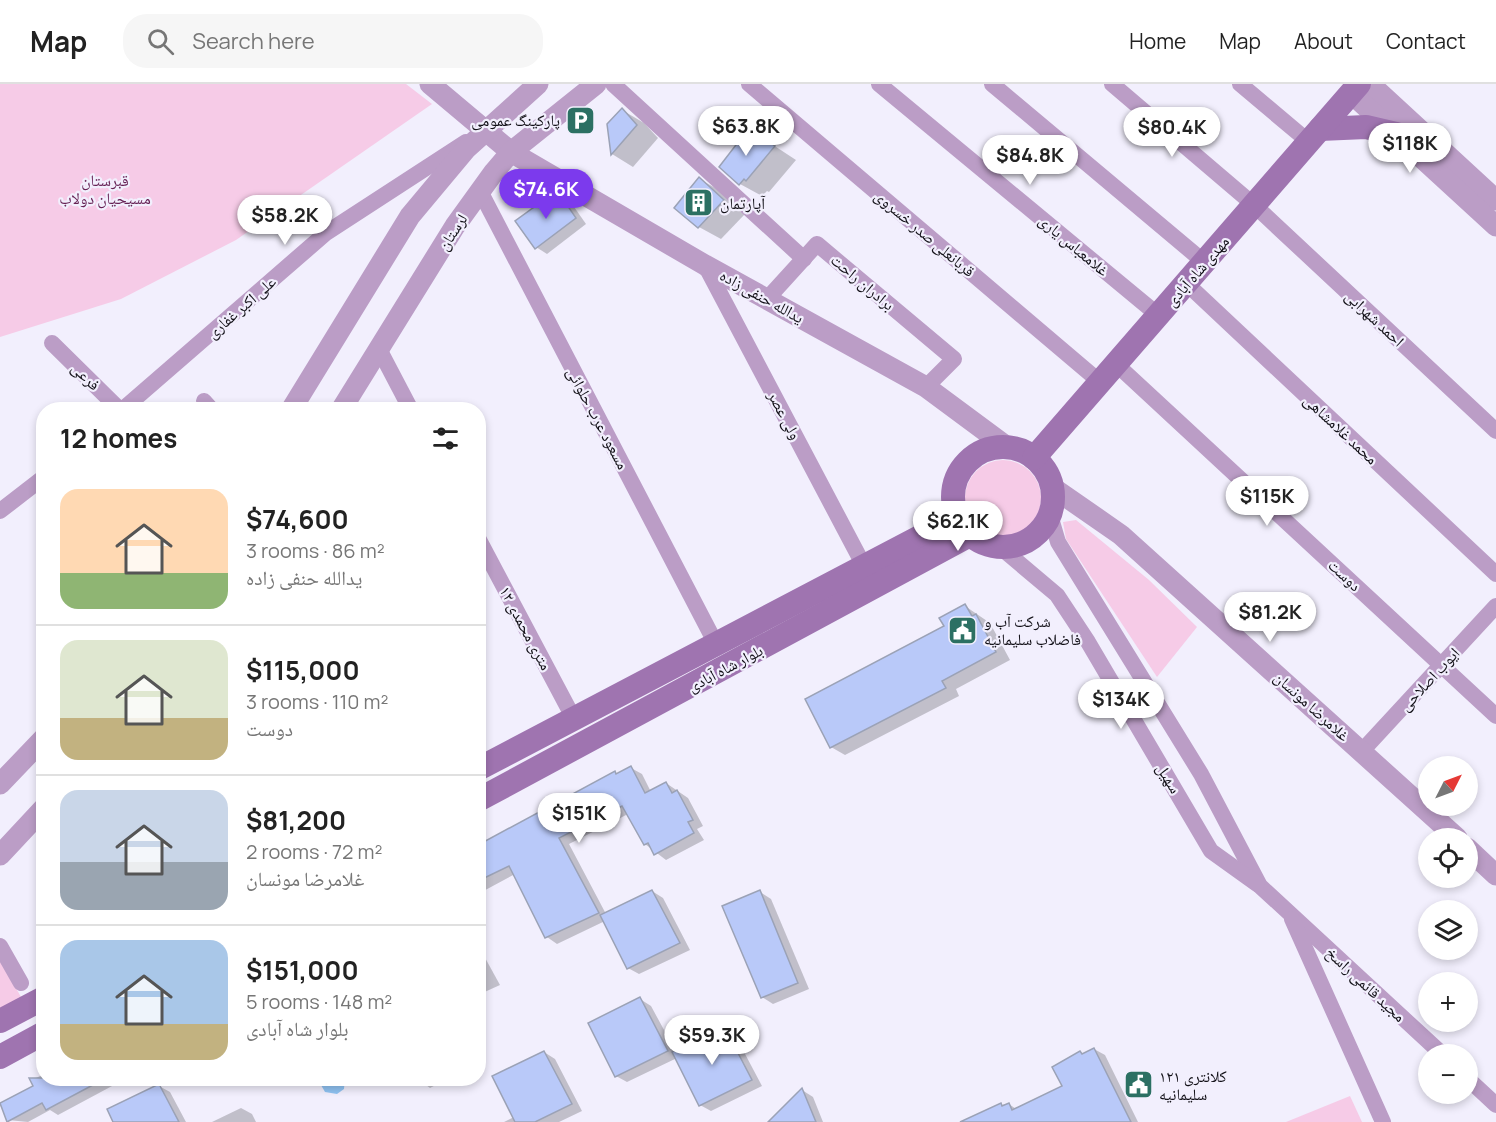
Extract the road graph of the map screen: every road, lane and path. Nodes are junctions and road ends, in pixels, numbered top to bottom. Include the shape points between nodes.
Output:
1 (430, 84) edge
2 (538, 84) edge
3 (596, 84) edge
4 (613, 84) edge
5 (749, 84) edge
6 (879, 84) edge
7 (992, 84) edge
8 (1112, 84) edge
9 (1240, 84) edge
10 (1360, 87) edge
11 (484, 130) junction
12 (1396, 134) junction
13 (1315, 135) junction
14 (511, 152) junction
15 (480, 191) junction
16 (1496, 200) edge
17 (1254, 205) junction
18 (1496, 226) edge
19 (804, 259) junction
20 (1204, 262) junction
21 (705, 265) junction
22 (1186, 284) junction
23 (767, 299) junction
24 (1158, 315) junction
25 (51, 343) dead end
26 (379, 349) junction
27 (1108, 373) junction
28 (926, 387) junction
29 (113, 402) edge
30 (130, 402) edge
31 (296, 402) edge
32 (346, 402) edge
33 (407, 402) edge
34 (1496, 431) edge
35 (1007, 447) junction
36 (1034, 458) junction
37 (36, 483) edge
38 (1052, 487) junction
39 (0, 511) edge
40 (1050, 515) junction
41 (964, 526) junction
42 (1000, 547) junction
43 (486, 553) edge
44 (864, 566) junction
45 (1496, 574) edge
46 (1495, 608) edge
47 (716, 644) junction
48 (1442, 664) junction
49 (1496, 716) edge
50 (574, 719) junction
51 (36, 746) edge
52 (1362, 751) junction
53 (486, 765) edge
54 (0, 784) edge
55 (486, 795) edge
56 (36, 817) edge
57 (1446, 828) edge
58 (0, 855) edge
59 (1478, 858) edge
60 (1496, 875) edge
61 (1260, 886) junction
62 (1289, 913) junction
63 (0, 946) edge
64 (21, 983) dead end
65 (36, 1002) edge
66 (0, 1021) edge
67 (36, 1037) edge
68 (1431, 1044) edge
69 (0, 1057) edge
70 (1478, 1088) edge
71 (1496, 1105) edge
72 (1383, 1122) edge

1 - 11 street, یدالله حنفی زاده
2 - 11 street
3 - 14 street, لرستان
4 - 19 street, برادران راحت
5 - 27 street, قربانعلی صدر خسروی
6 - 24 street, غلامعباس یاری
7 - 20 street
8 - 17 street, احمد شهرابی
9 - 13 street
10 - 12 street
10 - 13 main road, مهدی شاه آبادی
10 - 16 street
11 - 14 street, یدالله حنفی زاده
11 - 30 street, علی اکبر غفاری via 326,233
11 - 31 street via 410,216
12 - 13 main road via 1359,126
12 - 18 street
13 - 17 main road, مهدی شاه آبادی
14 - 15 street, لرستان
14 - 21 street, یدالله حنفی زاده
15 - 26 street, لرستان
15 - 47 street, مسعود عرب حلوائی
17 - 20 main road, مهدی شاه آبادی
17 - 34 street, احمد شهرابی
19 - 23 street
19 - 28 street, برادران راحت via 817,244 954,359
20 - 22 main road, مهدی شاه آبادی
21 - 23 street, یدالله حنفی زاده
21 - 44 street, ولی عصر
22 - 24 main road, مهدی شاه آبادی
22 - 45 street, محمد غلامشاهی
23 - 28 street, یدالله حنفی زاده
24 - 27 main road, مهدی شاه آبادی
25 - 29 street, فرعی
26 - 32 street, لرستان
26 - 33 street
27 - 36 main road, مهدی شاه آبادی
27 - 48 street, دوست
28 - 35 street, یدالله حنفی زاده
35 - 36 main road
35 - 41 main road via 977,453 957,477 953,492
36 - 38 main road via 1046,471
37 - 39 street
38 - 40 main road
38 - 52 street, غلامرضا مونسان via 1121,535
40 - 42 main road via 1030,539
40 - 61 street, سهیل via 1058,542 1201,774
41 - 42 main road via 984,543
41 - 44 main road, بلوار شاه آبادی
41 - 55 main road, بلوار شاه آبادی
42 - 61 street, سهیل via 1057,594 1210,851
43 - 50 street, ۱۲ متری محمدی
44 - 47 main road, بلوار شاه آبادی
46 - 48 street, ایوب اصلاحی
47 - 50 main road, بلوار شاه آبادی
48 - 49 street, دوست
48 - 52 street, ایوب اصلاحی
50 - 53 main road, بلوار شاه آبادی
51 - 54 street
52 - 57 street, غلامرضا مونسان
56 - 58 street
59 - 60 street
61 - 62 street, سهیل
62 - 68 street, مجید قائمی راسخ
62 - 72 street, سهیل
63 - 64 street
65 - 66 main road
67 - 69 main road
70 - 71 street

